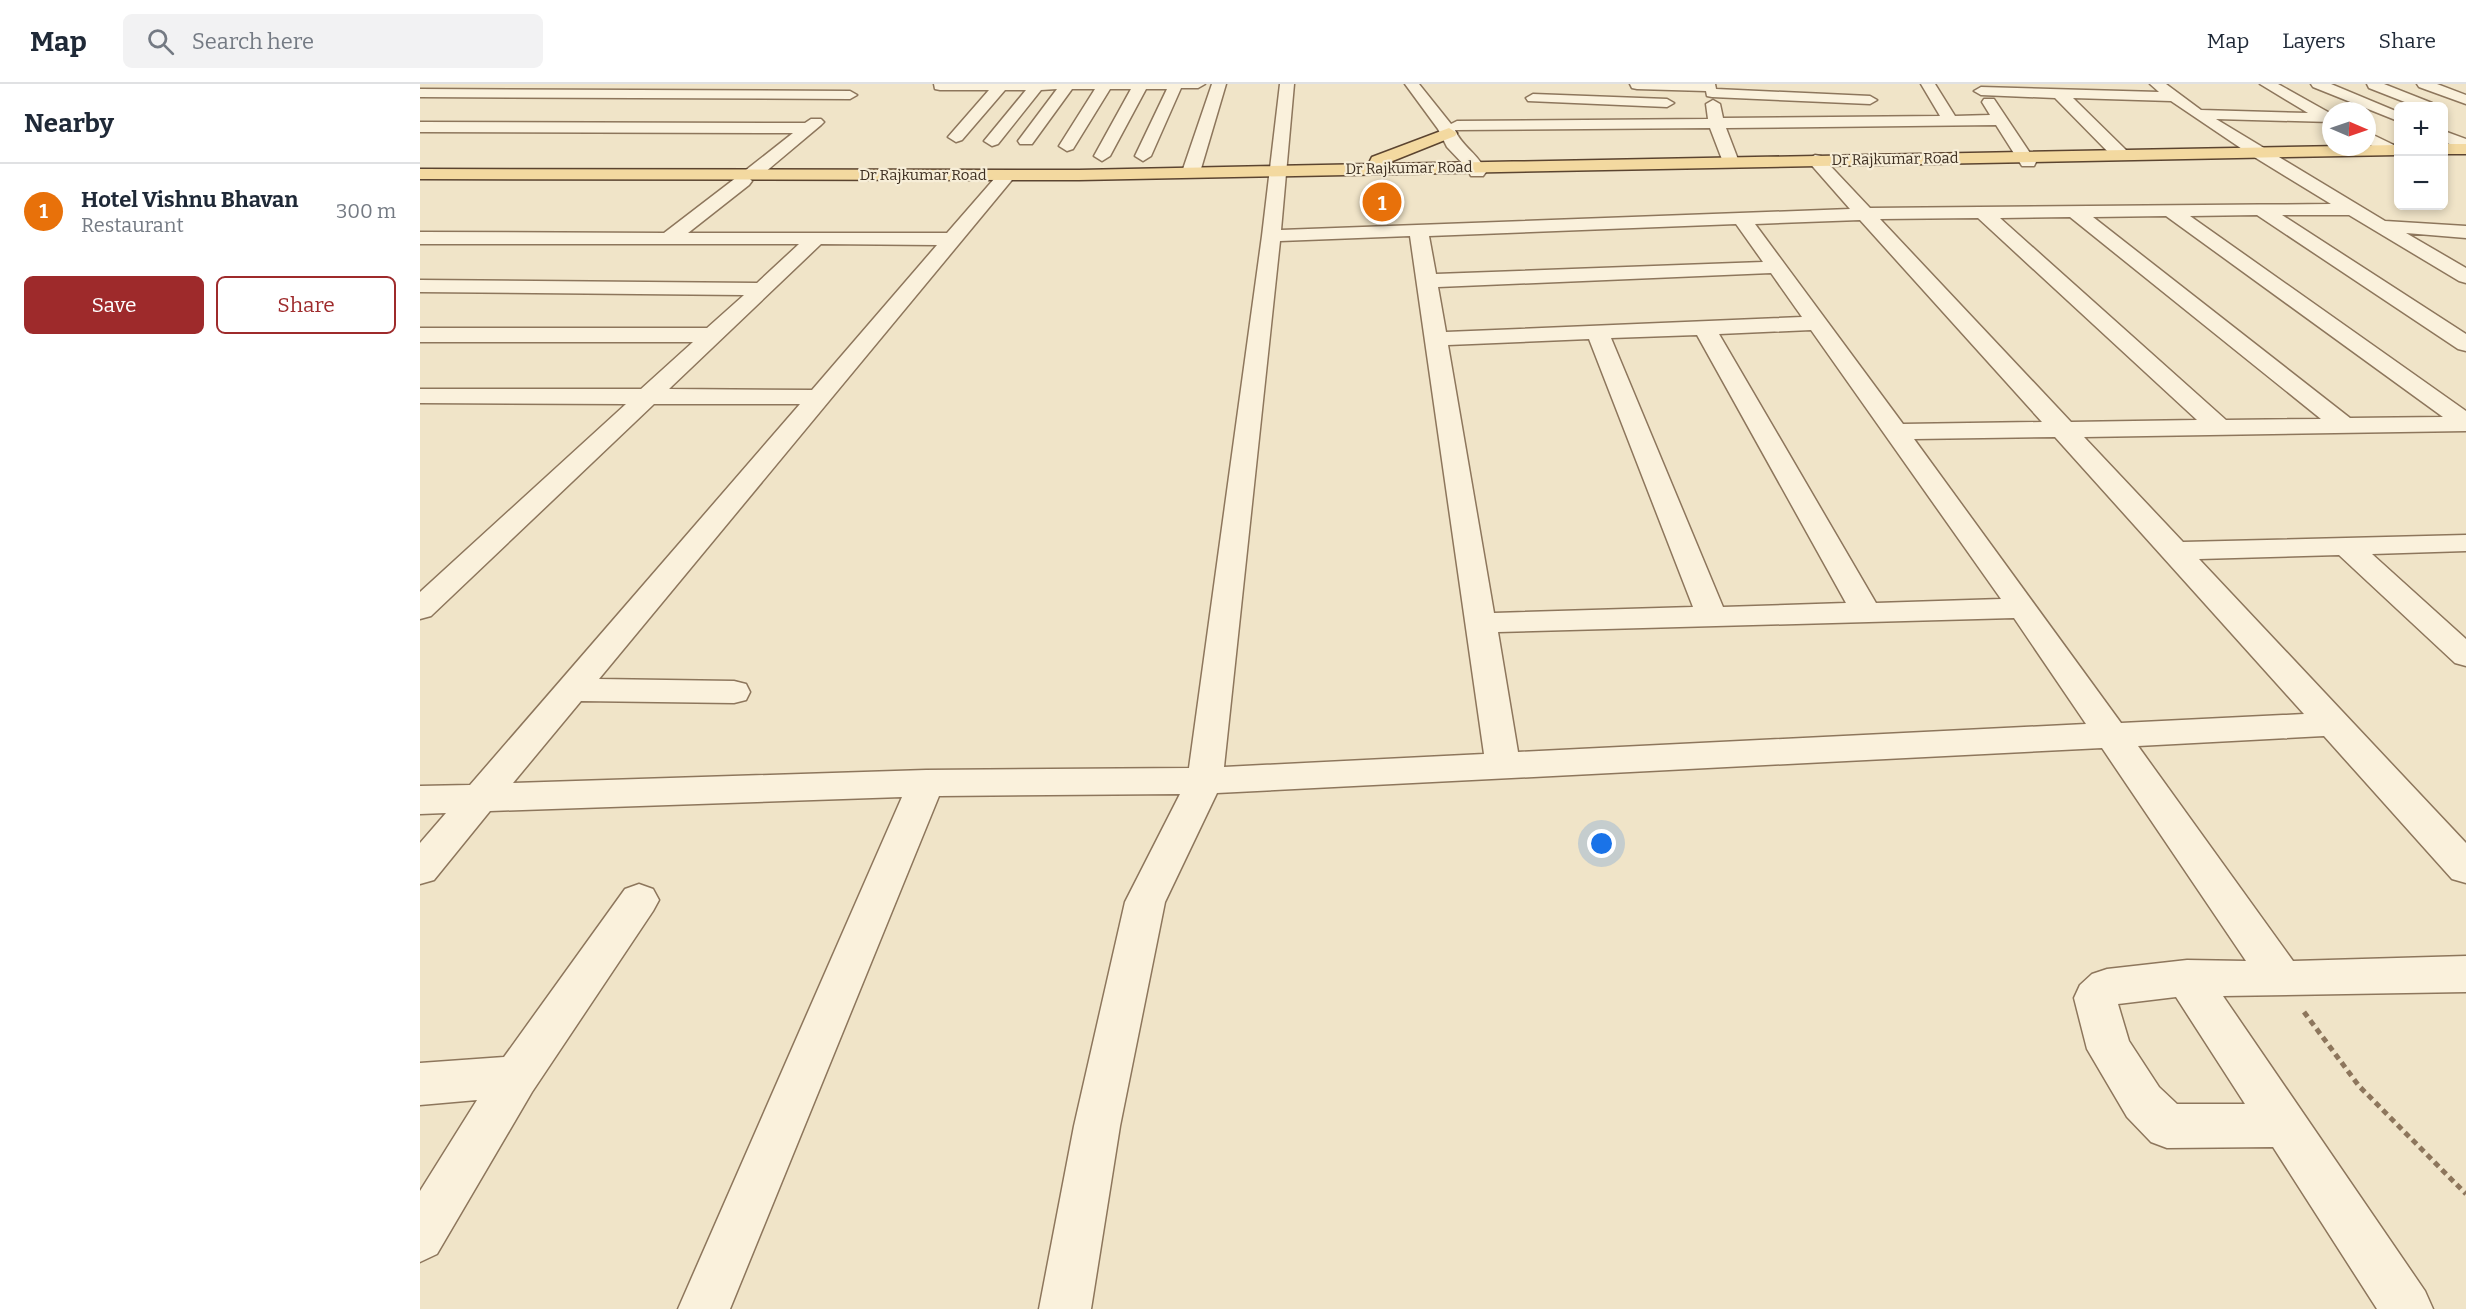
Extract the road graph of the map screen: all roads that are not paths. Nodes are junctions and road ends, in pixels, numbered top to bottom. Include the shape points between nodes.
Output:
1 (493, 84) edge
2 (865, 84) edge
3 (1141, 84) edge
4 (1176, 84) edge
5 (1198, 84) edge
6 (1219, 84) edge
7 (1287, 84) edge
8 (1412, 84) edge
9 (1575, 84) edge
10 (1620, 84) edge
11 (1645, 84) edge
12 (1863, 84) edge
13 (1928, 84) edge
14 (2096, 84) edge
15 (2157, 84) edge
16 (2267, 84) edge
17 (2318, 84) edge
18 (2372, 84) edge
19 (1001, 85) edge
20 (1037, 85) edge
21 (1068, 85) edge
22 (1105, 85) edge
23 (940, 86) dead end
24 (2429, 86) edge
25 (1978, 87) edge
26 (2466, 87) edge
27 (1803, 91) edge
28 (420, 93) edge
29 (475, 93) junction
30 (2060, 94) junction
31 (850, 95) junction
32 (1710, 95) edge
33 (2107, 95) junction
34 (2175, 98) junction
35 (1870, 100) junction
36 (2466, 100) edge
37 (2417, 102) edge
38 (1647, 103) junction
39 (1680, 104) dead end
40 (1500, 110) dead end
41 (2322, 115) edge
42 (2394, 115) edge
43 (2081, 116) junction
44 (2104, 117) dead end
45 (2195, 117) junction
46 (2322, 119) edge
47 (1950, 120) junction
48 (2001, 120) junction
49 (1880, 121) junction
50 (1716, 123) junction
51 (1652, 125) junction
52 (420, 127) edge
53 (808, 128) junction
54 (1451, 133) junction
55 (956, 137) dead end
56 (2448, 138) edge
57 (992, 141) dead end
58 (1026, 141) dead end
59 (2376, 142) edge
60 (1067, 146) dead end
61 (2466, 147) edge
62 (2448, 149) edge
63 (2394, 151) edge
64 (2394, 152) edge
65 (2120, 154) junction
66 (2262, 155) junction
67 (2448, 155) edge
68 (2466, 155) edge
69 (1102, 156) dead end
70 (1143, 156) dead end
71 (2026, 159) junction
72 (1731, 162) junction
73 (1817, 163) junction
74 (1476, 169) junction
75 (1440, 170) junction
76 (1191, 172) junction
77 (1357, 172) junction
78 (420, 174) edge
79 (1277, 174) junction
80 (747, 177) junction
81 (1004, 178) junction
82 (420, 180) edge
83 (2355, 209) junction
84 (2263, 211) junction
85 (2075, 212) junction
86 (2172, 212) junction
87 (1983, 213) junction
88 (1864, 214) junction
89 (1742, 219) junction
90 (2383, 226) junction
91 (1419, 231) junction
92 (2466, 232) edge
93 (1271, 236) junction
94 (420, 238) edge
95 (669, 238) junction
96 (816, 239) junction
97 (951, 239) junction
98 (2456, 266) edge
99 (1777, 267) junction
100 (2466, 277) edge
101 (1426, 281) junction
102 (420, 286) edge
103 (759, 289) junction
104 (1816, 323) junction
105 (1704, 327) junction
106 (1597, 332) junction
107 (420, 335) edge
108 (712, 335) junction
109 (1436, 339) junction
110 (2466, 344) edge
111 (431, 396) edge
112 (645, 397) junction
113 (817, 397) junction
114 (420, 414) edge
115 (2466, 423) edge
116 (2345, 426) junction
117 (2220, 428) junction
118 (2064, 431) junction
119 (1895, 432) junction
120 (2466, 543) edge
121 (2346, 546) junction
122 (2175, 551) junction
123 (2023, 608) junction
124 (420, 609) edge
125 (1866, 612) junction
126 (1712, 617) junction
127 (1481, 624) junction
128 (2466, 656) edge
129 (571, 690) junction
130 (734, 692) dead end
131 (2333, 724) junction
132 (2112, 735) junction
133 (1503, 766) junction
134 (1205, 781) junction
135 (926, 783) junction
136 (480, 797) junction
137 (420, 800) edge
138 (2466, 868) edge
139 (420, 869) edge
140 (639, 900) dead end
141 (2466, 974) edge
142 (2187, 978) junction
143 (2282, 979) junction
144 (516, 1077) junction
145 (420, 1084) edge
146 (2285, 1125) junction
147 (420, 1237) edge
148 (704, 1309) edge
149 (1065, 1309) edge
150 (2407, 1309) edge

1 - 29 street
2 - 31 street
3 - 4 street
3 - 22 street
3 - 69 street
4 - 5 street
4 - 70 street
6 - 76 street
7 - 79 street
8 - 54 street
9 - 38 street via 1528,100
10 - 11 street
11 - 32 street
11 - 38 street
12 - 35 street
13 - 47 street
14 - 33 street
15 - 34 street
16 - 41 street
17 - 42 street
18 - 37 street
19 - 20 street
19 - 23 street
19 - 55 street
20 - 21 street
20 - 57 street
21 - 22 street
21 - 58 street
22 - 60 street
24 - 26 street
24 - 36 street
25 - 30 street
25 - 48 street
27 - 32 street
27 - 35 street
28 - 29 street
29 - 31 street
30 - 33 street
30 - 43 street
31 - 53 street
32 - 50 street
33 - 34 street
34 - 45 street
35 - 49 street
38 - 39 street
38 - 51 street
40 - 54 street
43 - 44 street
43 - 65 street
45 - 46 street
45 - 66 street
47 - 48 street
47 - 49 street
48 - 71 street
49 - 50 street
50 - 51 street
50 - 72 street
51 - 54 street
52 - 53 street
53 - 80 street
54 - 74 street
54 - 75 street
54 - 77 main road
56 - 61 street
59 - 63 street
61 - 62 main road
64 - 66 main road, Dr Rajkumar Road
65 - 66 main road, Dr Rajkumar Road
65 - 71 main road, Dr Rajkumar Road
66 - 71 main road, Dr Rajkumar Road
66 - 83 street
67 - 68 main road
71 - 73 main road, Dr Rajkumar Road
72 - 73 main road, Dr Rajkumar Road
72 - 74 main road, Dr Rajkumar Road
73 - 74 main road, Dr Rajkumar Road
73 - 88 street
74 - 75 main road, Dr Rajkumar Road
75 - 77 main road, Dr Rajkumar Road
76 - 79 main road, Dr Rajkumar Road
76 - 81 main road, Dr Rajkumar Road
77 - 79 main road, Dr Rajkumar Road
78 - 80 main road, Dr Rajkumar Road
79 - 81 main road, Dr Rajkumar Road
79 - 93 street
80 - 81 main road, Dr Rajkumar Road
80 - 82 main road, Dr Rajkumar Road
80 - 95 street
81 - 97 street
83 - 84 street
83 - 90 street
84 - 86 street
84 - 110 street
85 - 86 street
85 - 87 street
85 - 116 street
86 - 115 street
87 - 88 street
87 - 117 street
88 - 89 street
88 - 118 street
89 - 91 street
89 - 99 street
90 - 92 street
90 - 98 street
91 - 93 street
91 - 101 street
93 - 134 street
94 - 95 street
95 - 96 street
96 - 97 street
96 - 103 street
97 - 113 street
98 - 100 street
99 - 101 street
99 - 104 street
101 - 109 street
102 - 103 street
103 - 108 street
104 - 105 street
104 - 119 street
105 - 106 street
105 - 125 street
106 - 109 street
106 - 126 street
107 - 108 street
108 - 112 street
109 - 127 street
111 - 112 street
111 - 114 street
112 - 113 street
112 - 124 street
113 - 129 street
115 - 116 street
116 - 117 street
117 - 118 street
118 - 119 street
118 - 122 street
119 - 123 street
120 - 121 street
121 - 122 street
121 - 128 street
122 - 131 street
123 - 125 street
123 - 132 street
125 - 126 street
126 - 127 street
127 - 133 street
129 - 130 street
129 - 136 street
131 - 132 street
131 - 138 street
132 - 133 street
132 - 143 street
133 - 134 street
134 - 135 street
134 - 149 street via 1145,902 1097,1126
135 - 136 street
135 - 148 street
136 - 137 street
136 - 139 street
140 - 144 street
141 - 143 street
142 - 143 street
142 - 146 street
142 - 146 street via 2108,987 2095,998 2109,1049 2143,1102 2167,1126
144 - 145 street
144 - 147 street
146 - 150 street

